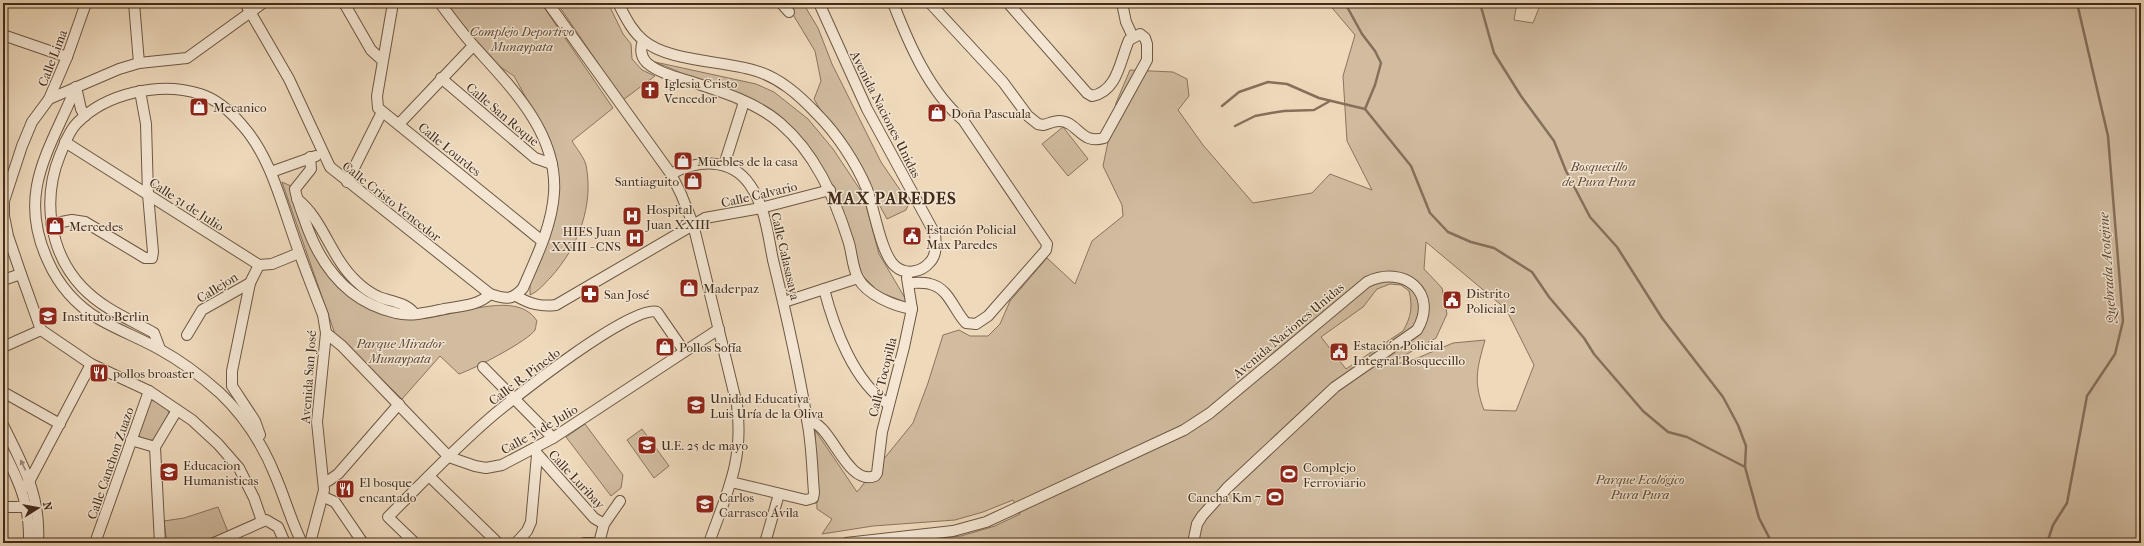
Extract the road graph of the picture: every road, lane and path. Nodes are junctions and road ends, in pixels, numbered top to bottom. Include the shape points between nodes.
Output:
1 (86, 3) edge
2 (134, 3) edge
3 (262, 3) edge
4 (344, 3) edge
5 (393, 3) edge
6 (440, 3) edge
7 (548, 3) edge
8 (618, 3) edge
9 (781, 3) edge
10 (819, 3) edge
11 (892, 3) edge
12 (930, 3) edge
13 (1008, 3) edge
14 (1122, 3) edge
15 (247, 7) edge
16 (789, 12) dead end
17 (3, 35) edge
18 (1133, 37) junction
19 (643, 41) junction
20 (474, 46) junction
21 (67, 57) junction
22 (382, 60) junction
23 (139, 63) junction
24 (441, 78) junction
25 (76, 87) junction
26 (140, 92) junction
27 (49, 99) junction
28 (744, 102) junction
29 (382, 112) junction
30 (85, 116) junction
31 (399, 124) junction
32 (65, 142) junction
33 (322, 154) junction
34 (310, 157) junction
35 (552, 164) junction
36 (724, 165) junction
37 (271, 172) junction
38 (671, 174) junction
39 (347, 182) junction
40 (830, 190) junction
41 (148, 194) junction
42 (296, 198) junction
43 (761, 208) junction
44 (51, 224) junction
45 (694, 224) junction
46 (542, 241) junction
47 (299, 253) junction
48 (258, 265) junction
49 (906, 272) junction
50 (21, 274) junction
51 (858, 278) junction
52 (3, 280) edge
53 (250, 283) junction
54 (908, 283) junction
55 (824, 289) junction
56 (490, 294) junction
57 (516, 296) junction
58 (784, 302) junction
59 (912, 309) junction
60 (414, 313) junction
61 (719, 329) junction
62 (40, 330) junction
63 (326, 333) junction
64 (187, 335) dead end
65 (3, 347) edge
66 (160, 349) junction
67 (684, 351) junction
68 (91, 364) junction
69 (483, 367) dead end
70 (149, 391) junction
71 (3, 392) edge
72 (513, 399) junction
73 (399, 404) junction
74 (888, 404) junction
75 (177, 410) junction
76 (808, 422) junction
77 (60, 424) junction
78 (3, 425) edge
79 (553, 438) junction
80 (131, 440) junction
81 (155, 447) junction
82 (3, 450) edge
83 (535, 452) junction
84 (449, 457) junction
85 (275, 474) junction
86 (429, 476) junction
87 (30, 480) junction
88 (324, 481) junction
89 (731, 482) junction
90 (22, 489) junction
91 (779, 494) junction
92 (324, 497) junction
93 (620, 501) dead end
94 (3, 507) edge
95 (32, 507) junction
96 (262, 521) junction
97 (604, 524) junction
98 (29, 543) edge
99 (38, 543) edge
100 (95, 543) edge
101 (160, 543) edge
102 (214, 543) edge
103 (285, 543) edge
104 (302, 543) edge
105 (310, 543) edge
106 (363, 543) edge
107 (415, 543) edge
108 (498, 543) edge
109 (516, 543) edge
110 (584, 543) edge
111 (599, 543) edge
112 (709, 543) edge
113 (765, 543) edge
114 (846, 543) edge
115 (1193, 543) edge

1 - 21 street, Calle Lima
2 - 23 street
3 - 15 street
4 - 22 street via 371,50
5 - 22 street
6 - 20 street
7 - 38 street
8 - 19 street via 629,24
9 - 16 street
10 - 49 street, Avenida Naciones Unidas via 867,109 935,234 936,250 931,262 922,269
11 - 54 street via 914,53 935,88 953,112 963,120 1047,244 1046,250 993,311 976,324 966,323 961,318 940,287
12 - 18 street via 1002,82 1032,120 1043,125 1065,122 1092,140 1104,138 1108,134 1121,105 1147,60 1145,38 1140,34
13 - 18 street via 1092,96 1099,95 1111,84 1129,40
14 - 18 street via 1126,22
15 - 23 street via 187,58
15 - 33 street, Calle Cristo Vencedor via 305,110
17 - 21 street
19 - 28 street via 642,56 647,63 660,71
19 - 49 street via 667,52 760,72 799,96 818,115 857,170 866,189 888,256 894,265
20 - 24 street
20 - 35 street via 495,67 531,115 541,132
21 - 27 street, Calle Lima
22 - 29 street via 377,96 377,104
23 - 25 street
24 - 31 street
24 - 35 street, Calle San Roque via 535,158
25 - 27 street
25 - 30 street
25 - 66 street via 47,149 39,179 34,204 39,242 64,290 82,307 100,319
26 - 30 street, Avenida San José via 110,101
26 - 37 street, Avenida San José via 174,89 201,94 214,101 242,125
26 - 41 street via 146,124
27 - 50 street, Calle Lima via 32,122 4,201 8,236
28 - 36 street
28 - 40 street via 779,122 792,134
29 - 31 street, Calle Lourdes
29 - 39 street
30 - 32 street, Avenida San José
31 - 46 street, Calle Lourdes
32 - 41 street, Calle 31 de Julio
32 - 44 street, Avenida San José via 54,170 50,191
33 - 34 street
33 - 39 street, Calle Cristo Vencedor via 330,168
34 - 37 street
34 - 42 street via 311,169 295,189
35 - 46 street via 554,194
36 - 38 street, Calle Calasasaya via 690,165
36 - 43 street, Calle Calasasaya via 738,172 750,184
37 - 47 street, Avenida San José
38 - 45 street
39 - 56 street, Calle Cristo Vencedor
40 - 43 street, Calle Calvario
40 - 51 street
41 - 44 street via 154,252 150,259 86,222 72,220
41 - 48 street, Calle 31 de Julio
42 - 60 street via 308,207 334,254 356,281 379,297 408,306
42 - 60 street via 319,256 339,283 358,298 380,308 397,314
43 - 45 street, Calle Calvario via 705,218
43 - 58 street, Calle Calasasaya
44 - 66 street, Avenida San José via 72,274 82,287 107,308 154,333
45 - 57 street, Calle Calvario via 556,305 534,305
45 - 61 street
46 - 57 street via 523,288
47 - 48 street via 272,264
47 - 63 street, Avenida San José via 323,315
48 - 53 street
49 - 54 street, Calle Tocopilla
50 - 52 street
50 - 62 street, Calle Lima
51 - 55 street
51 - 59 street via 885,301
53 - 64 street, Callejon via 202,310
53 - 85 street via 232,371 232,386 255,421
54 - 59 street, Calle Tocopilla
55 - 58 street
55 - 74 street via 830,313 851,360 874,392
56 - 57 street via 502,298
56 - 60 street via 479,301 458,307
58 - 76 street, Calle Calasasaya
59 - 74 street, Calle Tocopilla
61 - 67 street, Calle 31 de Julio
61 - 89 street via 737,405 739,426 740,443
62 - 65 street
62 - 68 street
63 - 73 street, Calle 31 de Julio
63 - 88 street, Avenida San José via 317,409 317,433
66 - 85 street via 193,370 241,415 252,430
67 - 72 street, Calle R. Pinedo via 656,312 653,310 642,313 598,338
67 - 79 street, Calle 31 de Julio
68 - 70 street
68 - 77 street
69 - 72 street, Calle Luribay
70 - 75 street
70 - 80 street, Calle Canchon Zuazo
71 - 77 street
72 - 79 street, Calle Luribay
72 - 84 street, Calle R. Pinedo
73 - 84 street, Calle 31 de Julio
73 - 88 street via 338,474
74 - 76 street, Calle Tocopilla via 882,432 879,469 875,476 863,475 843,458 820,427 813,421
75 - 81 street
75 - 96 street via 203,430 238,468 248,485
76 - 91 street, Calle Calasasaya via 813,498 806,500
77 - 87 street
87 -> 78 street
79 - 83 street, Calle 31 de Julio
80 - 81 street
80 - 100 street, Calle Canchon Zuazo
81 - 101 street
82 - 90 street
83 - 84 street, Calle 31 de Julio via 496,467 475,466
83 - 97 street, Calle Luribay via 594,518
83 - 109 street via 531,522
84 - 86 street, Calle R. Pinedo
85 - 104 street
86 - 107 street, Calle R. Pinedo via 388,516
86 - 108 street
87 - 90 street
87 - 95 street
88 - 92 street, Avenida San José
89 - 91 street
89 - 112 street
90 - 95 street
91 - 113 street
92 - 105 street, Avenida San José
92 - 106 street via 335,502
93 - 97 street
94 - 95 street
95 - 98 street
95 - 99 street via 39,525
96 - 102 street
96 - 103 street via 270,520 274,523
97 - 111 street
110 - 111 street
114 - 115 street, Avenida Naciones Unidas via 953,531 999,517 1184,430 1210,413 1367,282 1388,276 1409,280 1416,286 1423,309 1422,320 1417,330 1335,387 1227,488 1197,524

